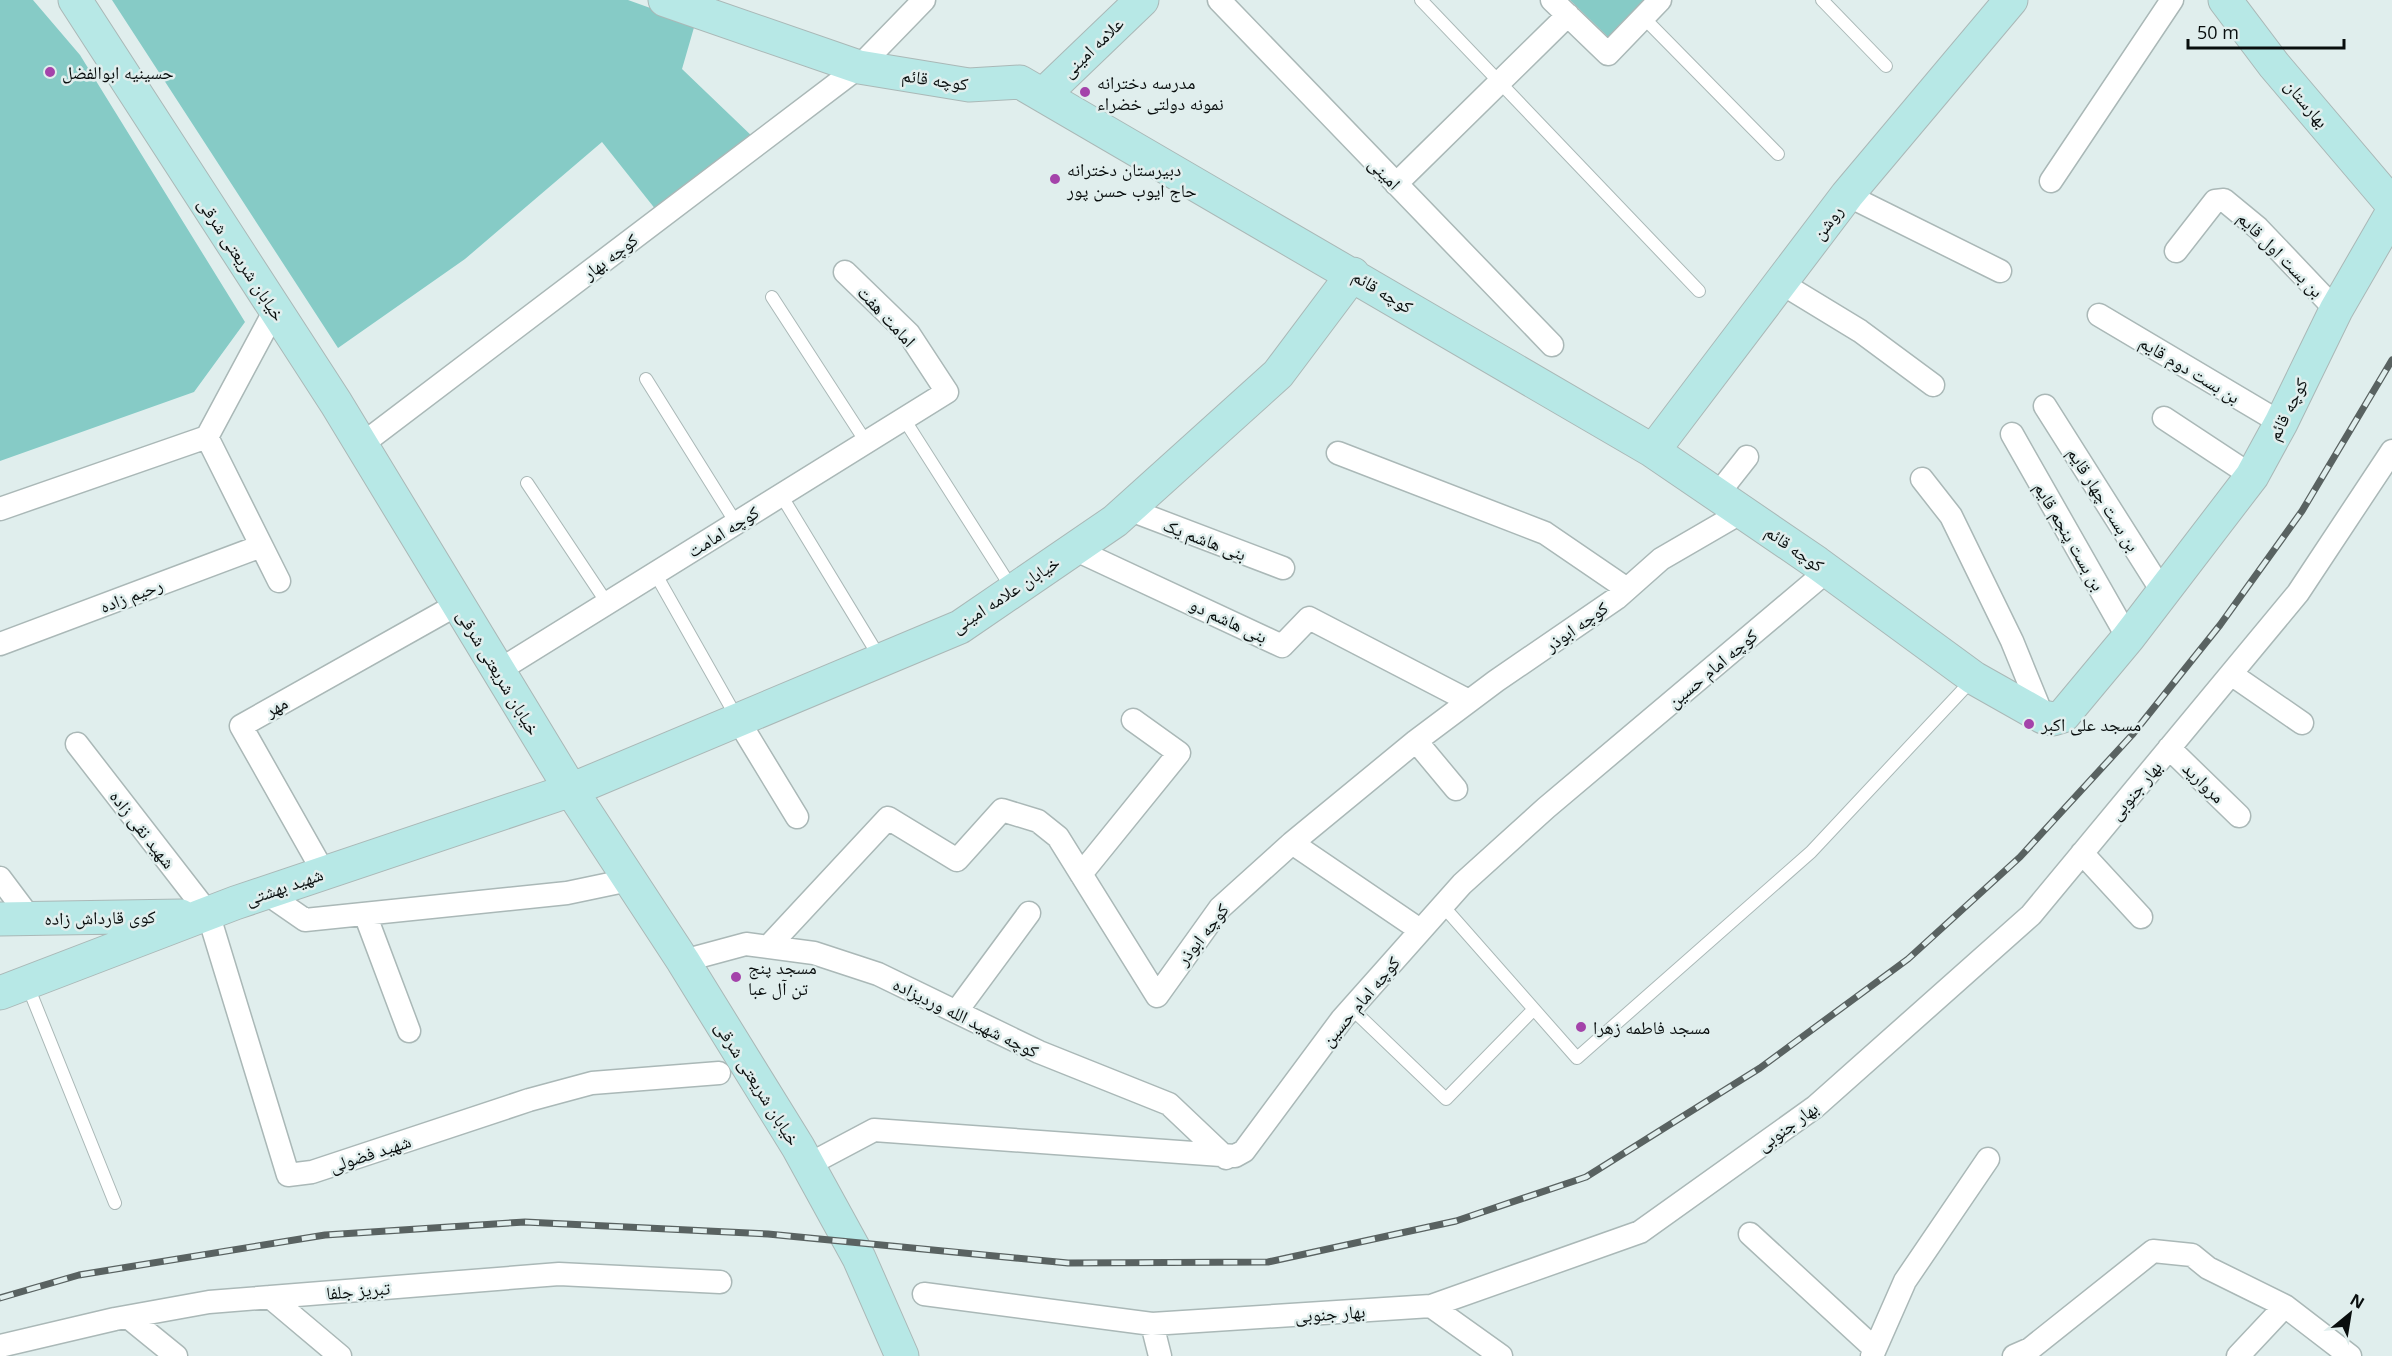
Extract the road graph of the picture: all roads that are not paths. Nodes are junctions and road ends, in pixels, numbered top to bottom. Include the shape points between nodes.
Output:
1 (75, 0) edge
2 (665, 0) edge
3 (924, 0) edge
4 (1142, 0) edge
5 (1219, 0) edge
6 (1422, 0) edge
7 (1660, 0) edge
8 (1822, 0) edge
9 (2011, 0) edge
10 (2172, 0) edge
11 (2225, 0) edge
12 (1560, 8) edge
13 (1643, 17) junction
14 (1886, 66) dead end
15 (859, 67) junction
16 (1500, 82) junction
17 (1043, 95) junction
18 (1778, 154) dead end
19 (2051, 181) dead end
20 (1396, 184) junction
21 (1847, 195) junction
22 (2392, 204) edge
23 (2392, 213) edge
24 (2176, 251) dead end
25 (2000, 271) dead end
26 (845, 272) dead end
27 (1353, 274) junction
28 (1781, 283) junction
29 (1699, 291) dead end
30 (772, 297) dead end
31 (275, 310) junction
32 (2336, 310) junction
33 (2099, 315) dead end
34 (1552, 345) dead end
35 (646, 379) dead end
36 (1933, 385) dead end
37 (947, 392) joint
38 (2045, 406) dead end
39 (2164, 418) dead end
40 (904, 419) junction
41 (2281, 423) junction
42 (2012, 434) dead end
43 (207, 437) junction
44 (866, 442) junction
45 (361, 445) junction
46 (1653, 451) junction
47 (2392, 451) edge
48 (1338, 453) dead end
49 (1748, 457) dead end
50 (2252, 476) junction
51 (1922, 479) dead end
52 (527, 483) dead end
53 (781, 495) junction
54 (1730, 503) junction
55 (0, 509) edge
56 (1128, 509) junction
57 (736, 523) junction
58 (261, 546) junction
59 (1074, 549) junction
60 (1283, 568) dead end
61 (1827, 571) junction
62 (655, 573) junction
63 (279, 581) dead end
64 (1626, 589) junction
65 (1013, 591) junction
66 (2162, 591) junction
67 (607, 603) junction
68 (458, 604) junction
69 (2128, 638) junction
70 (0, 644) edge
71 (881, 660) junction
72 (498, 670) junction
73 (2231, 674) junction
74 (1974, 678) junction
75 (1469, 701) junction
76 (2043, 717) junction
77 (738, 720) junction
78 (1133, 720) dead end
79 (2302, 723) dead end
80 (1416, 741) junction
81 (77, 744) dead end
82 (2169, 748) junction
83 (1456, 789) dead end
84 (571, 790) junction
85 (2239, 816) dead end
86 (797, 817) dead end
87 (1292, 843) junction
88 (2082, 853) junction
89 (324, 873) junction
90 (1081, 874) junction
91 (0, 878) edge
92 (629, 880) junction
93 (266, 892) junction
94 (1443, 906) junction
95 (1029, 913) dead end
96 (365, 914) junction
97 (204, 915) junction
98 (15, 918) edge
99 (2141, 918) dead end
100 (1420, 930) junction
101 (768, 947) junction
102 (683, 961) junction
103 (13, 988) edge
104 (1351, 1008) junction
105 (1534, 1009) junction
106 (956, 1012) junction
107 (409, 1031) dead end
108 (719, 1073) dead end
109 (1226, 1158) junction
110 (1988, 1159) dead end
111 (808, 1165) junction
112 (116, 1203) dead end
113 (1750, 1234) dead end
114 (720, 1282) dead end
115 (924, 1294) dead end
116 (270, 1297) junction
117 (1431, 1306) junction
118 (2285, 1306) junction
119 (128, 1317) junction
120 (1152, 1324) junction
121 (4, 1349) edge
122 (1873, 1353) edge
123 (176, 1356) edge
124 (340, 1356) edge
125 (902, 1356) edge
126 (1161, 1356) edge
127 (1501, 1356) edge
128 (2014, 1356) edge
129 (2238, 1356) edge
130 (2350, 1356) edge

1 - 31 street, خیابان شریعتی شرقی
2 - 15 street, کوچه قائم
3 - 15 street, کوچه بهار
4 - 17 street, علامه امینی
5 - 20 street, امینی
6 - 16 lane
7 - 13 street
8 - 14 lane
9 - 21 street, روشن
10 - 19 street
11 - 22 street, بهارستان via 2274,65
12 - 13 street via 1608,54
12 - 16 street
13 - 18 lane
15 - 17 street, کوچه قائم via 969,85 1020,82
15 - 45 street, کوچه بهار
16 - 20 street
16 - 29 lane
17 - 27 street, کوچه قائم
20 - 34 street, امینی
21 - 25 street
21 - 28 street, روشن
23 - 32 street, کوچه قائم
24 - 32 street, بن بست اول قایم via 2215,201 2224,200 2258,228
26 - 37 street, امامت هفت via 909,333
27 - 46 street, کوچه قائم
27 - 56 street, خیابان علامه امینی via 1278,374
28 - 36 street via 1860,331
28 - 46 street, روشن
30 - 44 lane
31 - 43 street
31 - 45 street, خیابان شریعتی شرقی
32 - 41 street, کوچه قائم
33 - 41 street, بن بست دوم قایم
35 - 57 lane
37 - 40 street, کوچه امامت
38 - 66 street, بن بست چهار قایم
39 - 50 street
40 - 44 street, کوچه امامت
40 - 65 lane
41 - 50 street, کوچه قائم
42 - 69 street, بن بست پنجم قایم
43 - 55 street
43 - 58 street
44 - 53 street, کوچه امامت
45 - 68 street, خیابان شریعتی شرقی
46 - 54 street, کوچه قائم
47 - 73 street, بهار جنوبی via 2298,593
48 - 64 street via 1545,533
49 - 54 street
50 - 66 street, کوچه قائم
51 - 76 street via 1951,516 2012,641
52 - 67 lane
53 - 57 street, کوچه امامت
53 - 71 lane
54 - 61 street, کوچه قائم
54 - 64 street, کوچه ابوذر
56 - 59 street, خیابان علامه امینی
56 - 60 street, بنی هاشم یک
57 - 62 street, کوچه امامت
58 - 63 street
58 - 70 street, رحیم زاده
59 - 65 street, خیابان علامه امینی
59 - 75 street, بنی هاشم دو via 1282,646 1309,618
61 - 74 street, کوچه قائم
61 - 94 street, کوچه امام حسین via 1546,808
62 - 67 street, کوچه امامت
62 - 77 lane
64 - 75 street, کوچه ابوذر
65 - 71 street, خیابان علامه امینی via 960,627
66 - 69 street, کوچه قائم
67 - 72 street, کوچه امامت
68 - 72 street, خیابان شریعتی شرقی
68 - 89 street, مهر via 241,726
69 - 76 street, کوچه قائم via 2063,716
71 - 77 street, خیابان علامه امینی
72 - 84 street, خیابان شریعتی شرقی
73 - 79 street
73 - 82 street, بهار جنوبی
74 - 76 street, کوچه قائم
74 - 105 lane via 1811,852 1577,1058
75 - 80 street, کوچه ابوذر
77 - 84 street, خیابان علامه امینی
77 - 86 street
78 - 90 street via 1179,753
80 - 83 street
80 - 87 street, کوچه ابوذر
81 - 97 street, شهید نقی زاده
82 - 85 street, مروارید
82 - 88 street, بهار جنوبی
84 - 89 street, شهید بهشتی
84 - 92 street, خیابان شریعتی شرقی
87 - 90 street, کوچه ابوذر via 1220,908 1157,996
87 - 100 street
88 - 99 street
88 - 117 street, بهار جنوبی via 2031,915 1815,1107 1640,1232
89 - 93 street, شهید بهشتی
90 - 101 street, کوچه ابوذر via 1058,837 1038,820 1002,810 957,860 888,818
91 - 98 street
92 - 96 street via 567,893
92 - 102 street, خیابان شریعتی شرقی
93 - 96 street via 305,920
93 - 97 street, شهید بهشتی
94 - 100 street, کوچه امام حسین
94 - 105 lane
95 - 106 street
96 - 107 street
97 - 98 street, کوی قارداش زاده
97 - 103 street, شهید بهشتی
97 - 108 street, شهید فضولی via 288,1175 312,1172 592,1083
100 - 104 street, کوچه امام حسین
101 - 102 street, کوچه شهید الله وردیزاده via 746,944
101 - 106 street, کوچه شهید الله وردیزاده via 814,953 878,974
102 - 111 street, خیابان شریعتی شرقی
103 - 112 lane
104 - 105 lane via 1446,1099
104 - 109 street, کوچه امام حسین via 1244,1151
106 - 109 street, کوچه شهید الله وردیزاده via 1039,1052 1169,1104
109 - 111 street via 874,1130
110 - 122 street via 1905,1281
111 - 125 street, خیابان شریعتی شرقی via 859,1258
113 - 122 street
114 - 116 street, تبریز جلفا via 559,1274
115 - 120 street, بهار جنوبی
116 - 119 street, تبریز جلفا via 209,1302
116 - 124 street
117 - 120 street, بهار جنوبی
117 - 127 street
118 - 128 street via 2208,1268 2192,1255 2153,1251 2030,1349
118 - 129 street
118 - 130 street
119 - 121 street, تبریز جلفا
119 - 123 street
120 - 126 street

